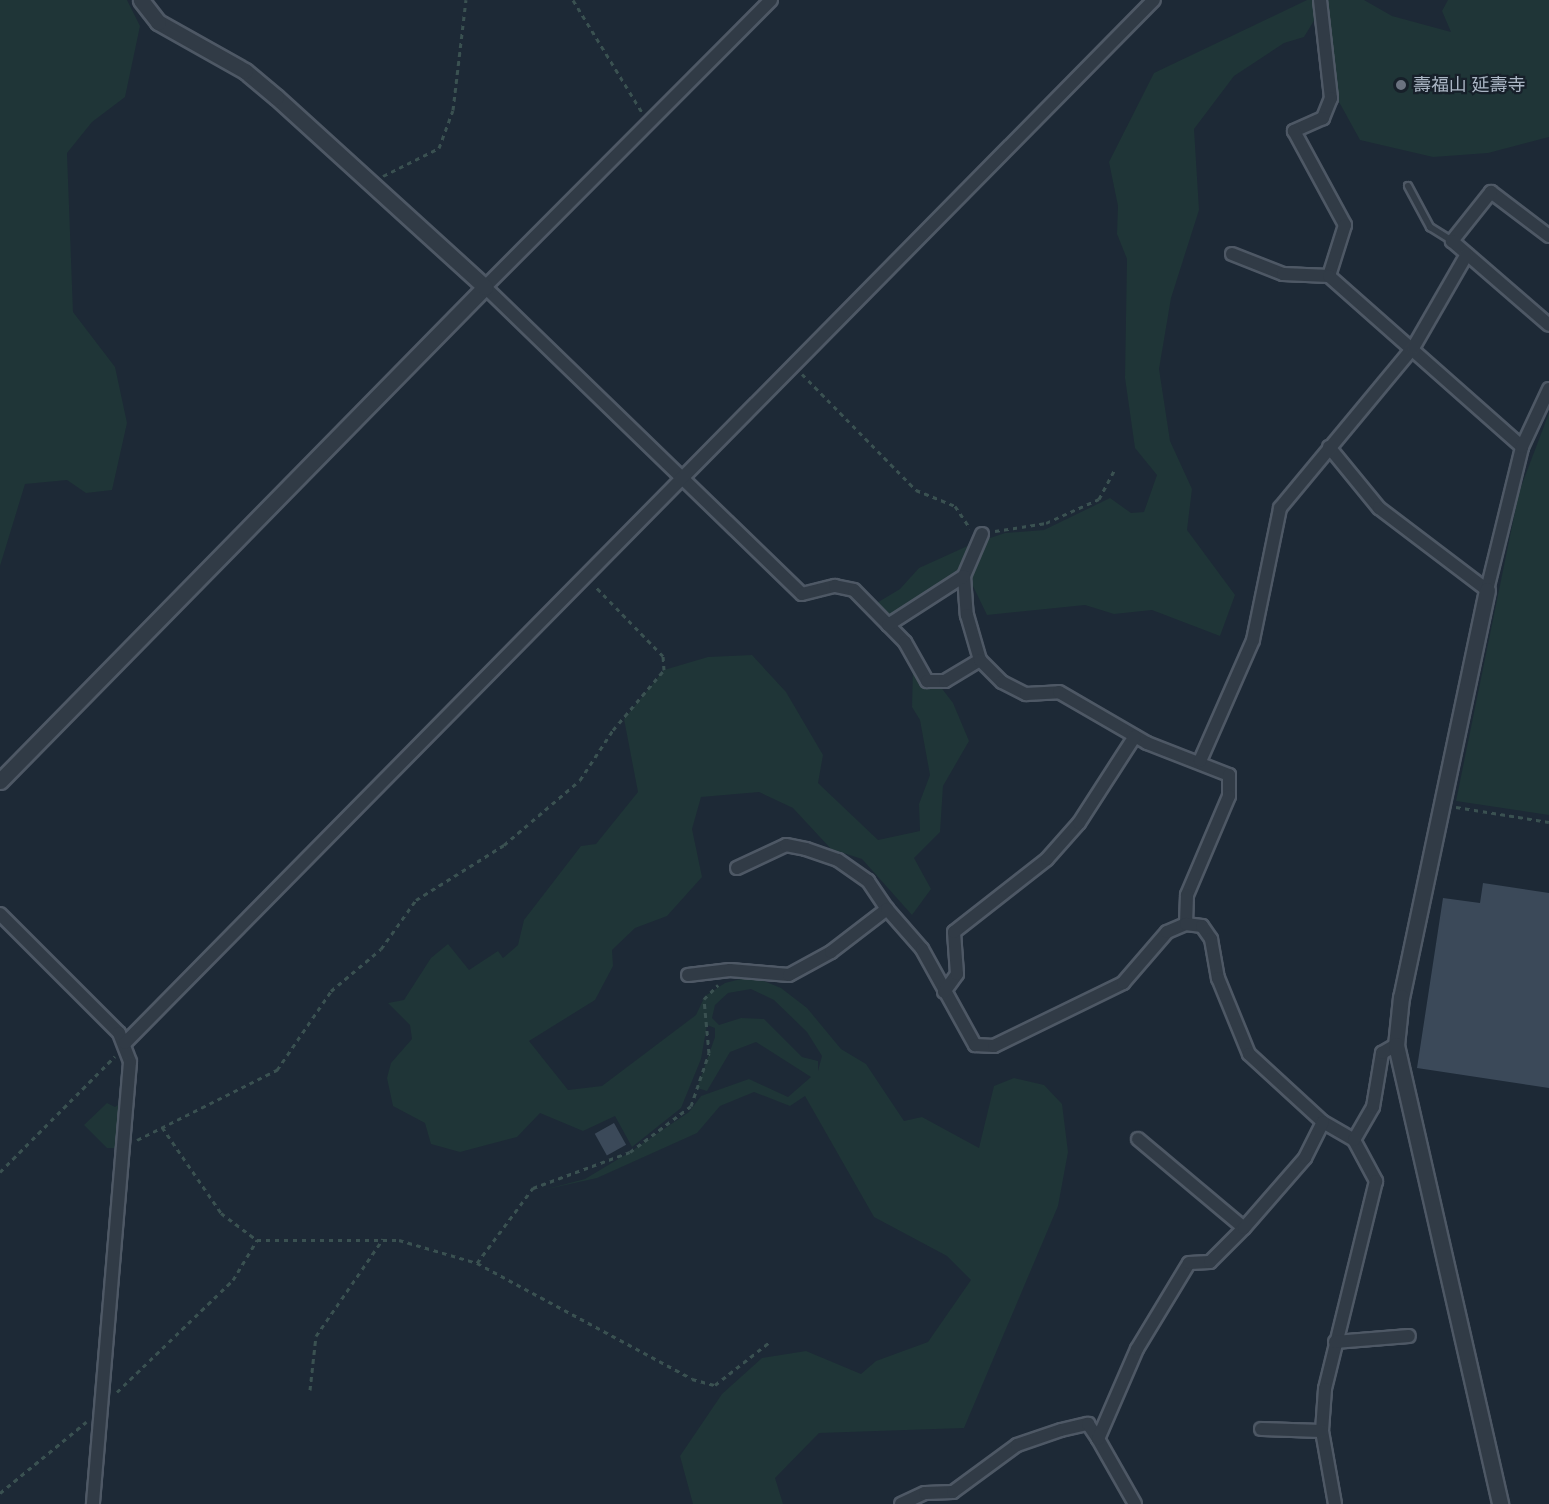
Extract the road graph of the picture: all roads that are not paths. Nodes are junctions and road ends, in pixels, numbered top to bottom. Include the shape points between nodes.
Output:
1 (141, 0) edge
2 (771, 0) edge
3 (1154, 0) edge
4 (1320, 0) edge
5 (1408, 186) dead end
6 (1549, 236) edge
7 (1452, 241) junction
8 (1232, 254) dead end
9 (1467, 254) junction
10 (1329, 276) junction
11 (485, 287) junction
12 (1549, 325) edge
13 (1413, 348) junction
14 (1549, 389) edge
15 (1329, 447) junction
16 (1522, 447) junction
17 (682, 476) junction
18 (982, 534) road end
19 (964, 576) junction
20 (1487, 590) junction
21 (888, 625) junction
22 (980, 660) junction
23 (1135, 736) junction
24 (1200, 761) junction
25 (0, 781) edge
26 (737, 868) dead end
27 (887, 909) junction
28 (0, 914) edge
29 (1186, 924) junction
30 (688, 975) dead end
31 (944, 992) junction
32 (1396, 1045) junction
33 (126, 1046) junction
34 (1323, 1122) junction
35 (1138, 1139) dead end
36 (1354, 1140) junction
37 (1244, 1228) junction
38 (1409, 1336) dead end
39 (1335, 1342) junction
40 (1261, 1429) dead end
41 (1322, 1431) junction
42 (1098, 1439) junction
43 (93, 1504) edge
44 (901, 1504) edge
45 (1135, 1504) edge
46 (1335, 1504) edge
47 (1500, 1504) edge

1 - 11 street via 181,38 245,71
2 - 11 street
3 - 17 street
4 - 10 street via 1331,98 1323,118 1294,131 1345,225
5 - 7 lane via 1431,227
6 - 7 street via 1491,192
7 - 9 street
8 - 10 street via 1283,274
9 - 12 street
9 - 13 street
10 - 13 street
11 - 17 street
11 - 25 street
13 - 15 street
13 - 16 street
14 - 16 street
15 - 20 street via 1379,508
15 - 24 street via 1280,508 1253,640
16 - 20 street
17 - 21 street via 802,594 835,586 854,590
17 - 33 street
18 - 19 street
19 - 21 street
19 - 22 street via 967,615
20 - 32 street via 1401,997
21 - 22 street via 927,681 945,681
22 - 23 street via 1002,682 1026,694 1059,692
23 - 24 street
23 - 31 street via 1079,823 1047,859 954,932 957,974
24 - 29 street via 1229,775 1229,796 1187,895
26 - 27 street via 786,845 806,849 838,860 868,881
27 - 30 street via 831,952 789,975 739,970
27 - 31 street via 922,949
28 - 33 street
29 - 31 street via 1167,933 1124,983 994,1046 975,1046
29 - 34 street via 1202,926 1211,939 1218,978 1249,1054
32 - 36 street via 1382,1053 1373,1107
32 - 47 street
33 - 43 street via 131,1092
34 - 36 street
34 - 37 street via 1305,1158
35 - 37 street
36 - 39 street via 1376,1181
37 - 42 street via 1210,1262 1189,1263 1137,1350
38 - 39 street
39 - 41 street
40 - 41 street
41 - 46 street
42 - 44 street via 1088,1424 1061,1430 1017,1445 953,1492 925,1493
42 - 45 street

